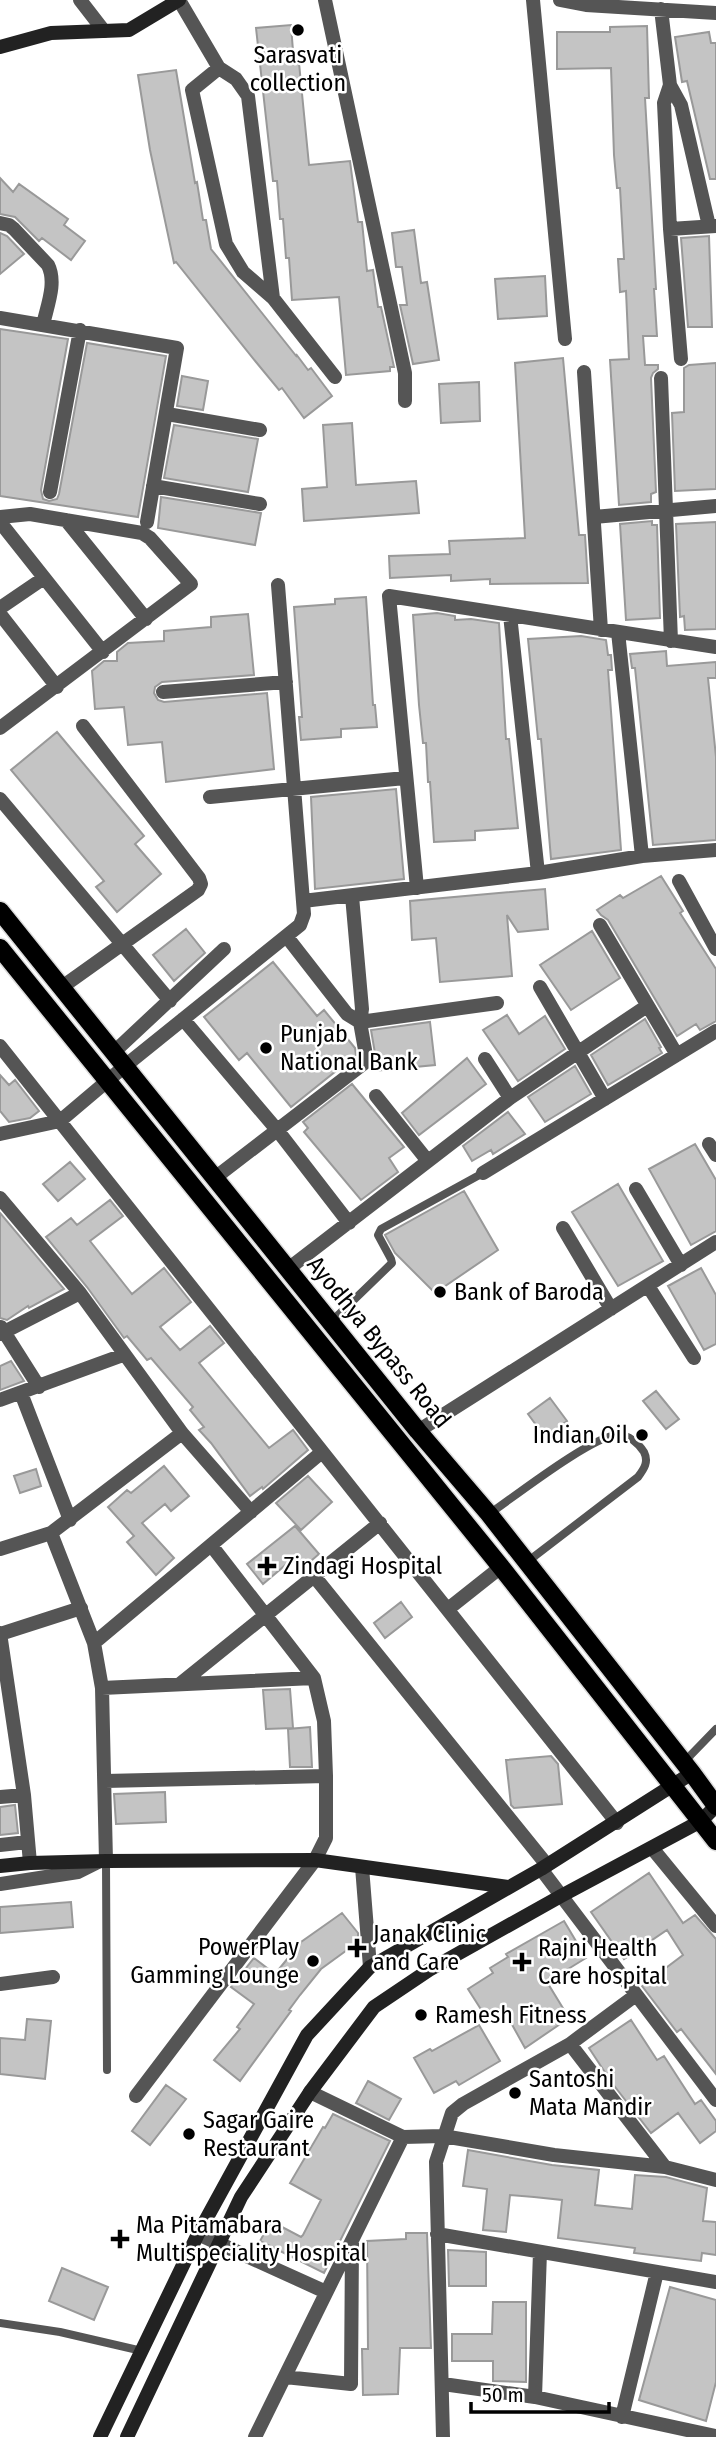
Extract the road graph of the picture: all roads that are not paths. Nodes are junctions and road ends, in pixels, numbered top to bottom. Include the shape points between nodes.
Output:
1 (80, 0) edge
2 (179, 0) edge
3 (325, 0) edge
4 (533, 0) edge
5 (560, 0) edge
6 (586, 2) edge
7 (684, 5) edge
8 (661, 9) junction
9 (716, 13) edge
10 (104, 32) junction
11 (0, 47) edge
12 (219, 68) junction
13 (670, 85) junction
14 (0, 223) edge
15 (712, 226) edge
16 (670, 229) junction
17 (273, 298) junction
18 (0, 318) edge
19 (43, 325) junction
20 (80, 330) junction
21 (565, 340) dead end
22 (681, 359) dead end
23 (583, 372) dead end
24 (335, 377) dead end
25 (661, 378) dead end
26 (405, 401) dead end
27 (167, 414) junction
28 (260, 430) dead end
29 (153, 486) junction
30 (50, 492) dead end
31 (260, 504) dead end
32 (716, 506) edge
33 (666, 511) junction
34 (594, 517) junction
35 (0, 520) edge
36 (66, 520) junction
37 (147, 522) dead end
38 (44, 578) junction
39 (278, 585) dead end
40 (0, 608) edge
41 (0, 614) edge
42 (510, 615) junction
43 (146, 619) junction
44 (601, 630) junction
45 (618, 632) junction
46 (671, 641) junction
47 (716, 647) edge
48 (103, 652) junction
49 (286, 682) junction
50 (57, 687) junction
51 (163, 692) dead end
52 (83, 726) dead end
53 (0, 728) edge
54 (405, 778) junction
55 (294, 788) junction
56 (210, 797) dead end
57 (0, 799) edge
58 (716, 850) edge
59 (642, 856) junction
60 (538, 873) junction
61 (679, 881) dead end
62 (416, 888) junction
63 (352, 896) junction
64 (303, 901) junction
65 (0, 911) edge
66 (600, 925) dead end
67 (287, 937) junction
68 (122, 945) junction
69 (0, 948) edge
70 (716, 948) edge
71 (224, 949) dead end
72 (62, 987) junction
73 (540, 987) dead end
74 (170, 1001) junction
75 (497, 1003) dead end
76 (647, 1006) junction
77 (183, 1018) junction
78 (360, 1022) junction
79 (716, 1031) edge
80 (0, 1046) edge
81 (579, 1052) junction
82 (677, 1055) junction
83 (119, 1059) junction
84 (485, 1059) dead end
85 (107, 1081) junction
86 (376, 1096) dead end
87 (510, 1098) junction
88 (605, 1099) junction
89 (60, 1121) junction
90 (278, 1131) junction
91 (0, 1135) edge
92 (427, 1160) junction
93 (483, 1172) joint
94 (216, 1177) junction
95 (636, 1189) dead end
96 (0, 1198) edge
97 (349, 1223) junction
98 (563, 1228) dead end
99 (716, 1242) edge
100 (681, 1265) junction
101 (288, 1269) junction
102 (648, 1286) junction
103 (80, 1293) junction
104 (611, 1309) junction
105 (331, 1322) junction
106 (2, 1331) edge
107 (123, 1355) junction
108 (694, 1358) dead end
109 (39, 1387) junction
110 (21, 1393) junction
111 (0, 1401) edge
112 (418, 1430) junction
113 (182, 1433) junction
114 (322, 1452) junction
115 (251, 1512) junction
116 (489, 1514) junction
117 (69, 1521) junction
118 (380, 1523) junction
119 (51, 1533) junction
120 (211, 1545) junction
121 (0, 1549) edge
122 (527, 1562) junction
123 (501, 1567) junction
124 (314, 1576) junction
125 (542, 1581) junction
126 (522, 1596) junction
127 (81, 1608) junction
128 (447, 1609) junction
129 (266, 1615) junction
130 (0, 1633) edge
131 (94, 1643) junction
132 (314, 1678) junction
133 (180, 1684) junction
134 (102, 1688) junction
135 (716, 1729) edge
136 (688, 1767) junction
137 (326, 1776) junction
138 (105, 1781) junction
139 (675, 1786) junction
140 (24, 1795) junction
141 (0, 1797) edge
142 (716, 1806) edge
143 (701, 1821) junction
144 (617, 1823) junction
145 (716, 1840) edge
146 (27, 1842) junction
147 (0, 1845) edge
148 (652, 1848) junction
149 (315, 1860) junction
150 (102, 1861) junction
151 (30, 1863) junction
152 (0, 1866) edge
153 (362, 1867) junction
154 (544, 1867) junction
155 (0, 1884) edge
156 (508, 1887) junction
157 (561, 1896) junction
158 (716, 1926) edge
159 (370, 1967) junction
160 (52, 1976) dead end
161 (0, 1984) edge
162 (636, 1995) junction
163 (570, 2044) junction
164 (107, 2070) dead end
165 (310, 2092) junction
166 (136, 2096) dead end
167 (716, 2100) edge
168 (443, 2136) junction
169 (403, 2137) junction
170 (666, 2167) junction
171 (716, 2179) edge
172 (198, 2234) junction
173 (438, 2234) junction
174 (352, 2238) junction
175 (219, 2244) junction
176 (540, 2252) junction
177 (657, 2272) junction
178 (716, 2282) edge
179 (326, 2292) junction
180 (0, 2323) edge
181 (142, 2351) junction
182 (285, 2377) junction
183 (443, 2384) junction
184 (535, 2397) junction
185 (622, 2417) junction
186 (715, 2435) edge
187 (100, 2437) edge
188 (127, 2437) edge
189 (255, 2437) edge
190 (443, 2437) edge

1 - 10 street
2 - 10 street via 129,30
2 - 12 street
3 - 26 street via 405,373
4 - 21 street
5 - 6 street
6 - 8 street
7 - 8 street
7 - 9 street
8 - 13 street
10 - 11 street via 51,33
12 - 17 street via 236,79 248,96
12 - 17 street via 192,90 226,244 243,272
13 - 15 street via 681,105
13 - 16 street via 664,103
14 - 19 street via 14,229 51,271
15 - 16 street
16 - 22 street
17 - 24 street
18 - 19 street
19 - 20 street
20 - 27 street via 177,348
20 - 30 street
23 - 34 street
25 - 33 street
27 - 28 street
27 - 29 street
29 - 31 street
29 - 37 street
32 - 33 street
33 - 34 street
33 - 46 street
34 - 44 street
35 - 36 street via 30,514
35 - 38 street
36 - 43 street
36 - 43 street via 150,538 191,584
38 - 40 street
38 - 48 street
39 - 49 street
41 - 50 street
42 - 44 street
42 - 54 street via 389,596
42 - 60 street
43 - 48 street
44 - 45 street
45 - 46 street
45 - 59 street
46 - 47 street
48 - 50 street
49 - 51 street
49 - 55 street
50 - 53 street
52 - 68 street via 201,884
54 - 55 street
54 - 62 street
55 - 56 street
55 - 64 street
57 - 68 street
58 - 59 street
59 - 60 street
60 - 62 street
61 - 70 street
62 - 63 street
63 - 64 street
63 - 78 street
64 - 67 street via 300,925
65 - 72 main road, Ayodhya Bypass Road
66 - 76 street
67 - 77 street
67 - 78 street via 347,1014
68 - 72 street
68 - 74 street
69 - 85 main road, Ayodhya Bypass Road
71 - 74 street
72 - 83 main road, Ayodhya Bypass Road
73 - 81 street
74 - 83 street
75 - 78 street
76 - 81 street
76 - 82 street
77 - 83 street
77 - 90 street
78 - 90 street via 367,1061
79 - 82 street
80 - 89 street
81 - 87 street
81 - 88 street
82 - 88 street
83 - 85 street
83 - 94 main road, Ayodhya Bypass Road
84 - 87 street
85 - 89 street
85 - 123 main road, Ayodhya Bypass Road
86 - 92 street
87 - 92 street
88 - 93 street
89 - 91 street
89 - 114 street
90 - 94 street
90 - 97 street
92 - 97 street
93 - 105 lane via 381,1229 378,1235 392,1263
94 - 101 main road, Ayodhya Bypass Road
95 - 100 street
96 - 103 street
97 - 101 street
98 - 104 street
99 - 100 street
100 - 102 street
101 - 105 main road, Ayodhya Bypass Road
102 - 104 street
102 - 108 street
103 - 106 street
103 - 107 street
104 - 112 street
105 - 112 main road, Ayodhya Bypass Road
106 - 109 street
107 - 109 street
107 - 113 street
109 - 110 street
110 - 111 street
110 - 117 street
112 - 116 main road, Ayodhya Bypass Road
113 - 115 street
113 - 117 street
114 - 115 street
114 - 118 street
115 - 120 street
116 - 122 main road, Ayodhya Bypass Road
116 - 122 lane via 596,1441 620,1434 642,1449 646,1460 638,1477
117 - 119 street
118 - 124 street
118 - 128 street
119 - 121 street
119 - 127 street
120 - 129 street
120 - 131 street
122 - 125 main road, Ayodhya Bypass Road
123 - 126 main road, Ayodhya Bypass Road
123 - 128 street
124 - 129 street
124 - 154 street
125 - 126 main road
125 - 136 main road, Ayodhya Bypass Road
126 - 139 main road, Ayodhya Bypass Road
127 - 130 street
127 - 131 street
128 - 144 street
129 - 132 street
129 - 133 street
130 - 140 street
131 - 134 street
132 - 133 street
132 - 137 street via 324,1721
133 - 134 street
134 - 138 street
135 - 136 lane
136 - 139 street
136 - 142 main road, Ayodhya Bypass Road
137 - 138 street
137 - 149 street via 326,1838
138 - 150 street
139 - 143 main road, Ayodhya Bypass Road
139 - 144 street
140 - 141 street
140 - 146 street
142 - 143 street
143 - 145 main road, Ayodhya Bypass Road
143 - 148 street
144 - 154 street
146 - 147 street
146 - 151 street
148 - 157 street
148 - 158 street
149 - 150 street
149 - 153 street
149 - 166 street
150 - 151 street
150 - 155 street via 78,1872
150 - 164 lane
151 - 152 street
153 - 156 street
153 - 159 street
154 - 156 street
154 - 157 street
156 - 159 street
157 - 162 street
157 - 165 street via 429,1970 374,2007
159 - 172 street via 307,2035
160 - 161 street
162 - 163 street
162 - 167 street
163 - 168 street via 463,2104 452,2113
163 - 170 street
165 - 169 street
165 - 175 street via 241,2197
168 - 169 street
168 - 170 street via 554,2155
168 - 173 street via 436,2162
169 - 174 street
170 - 171 street
172 - 175 street
172 - 181 street
173 - 176 street
173 - 183 street
174 - 179 street
174 - 182 street via 351,2384
175 - 179 street
175 - 188 street
176 - 177 street
176 - 184 street
177 - 178 street
177 - 185 street
179 - 182 street
180 - 181 lane
181 - 187 street
182 - 189 street
183 - 184 street
183 - 190 street
184 - 185 street
185 - 186 street

